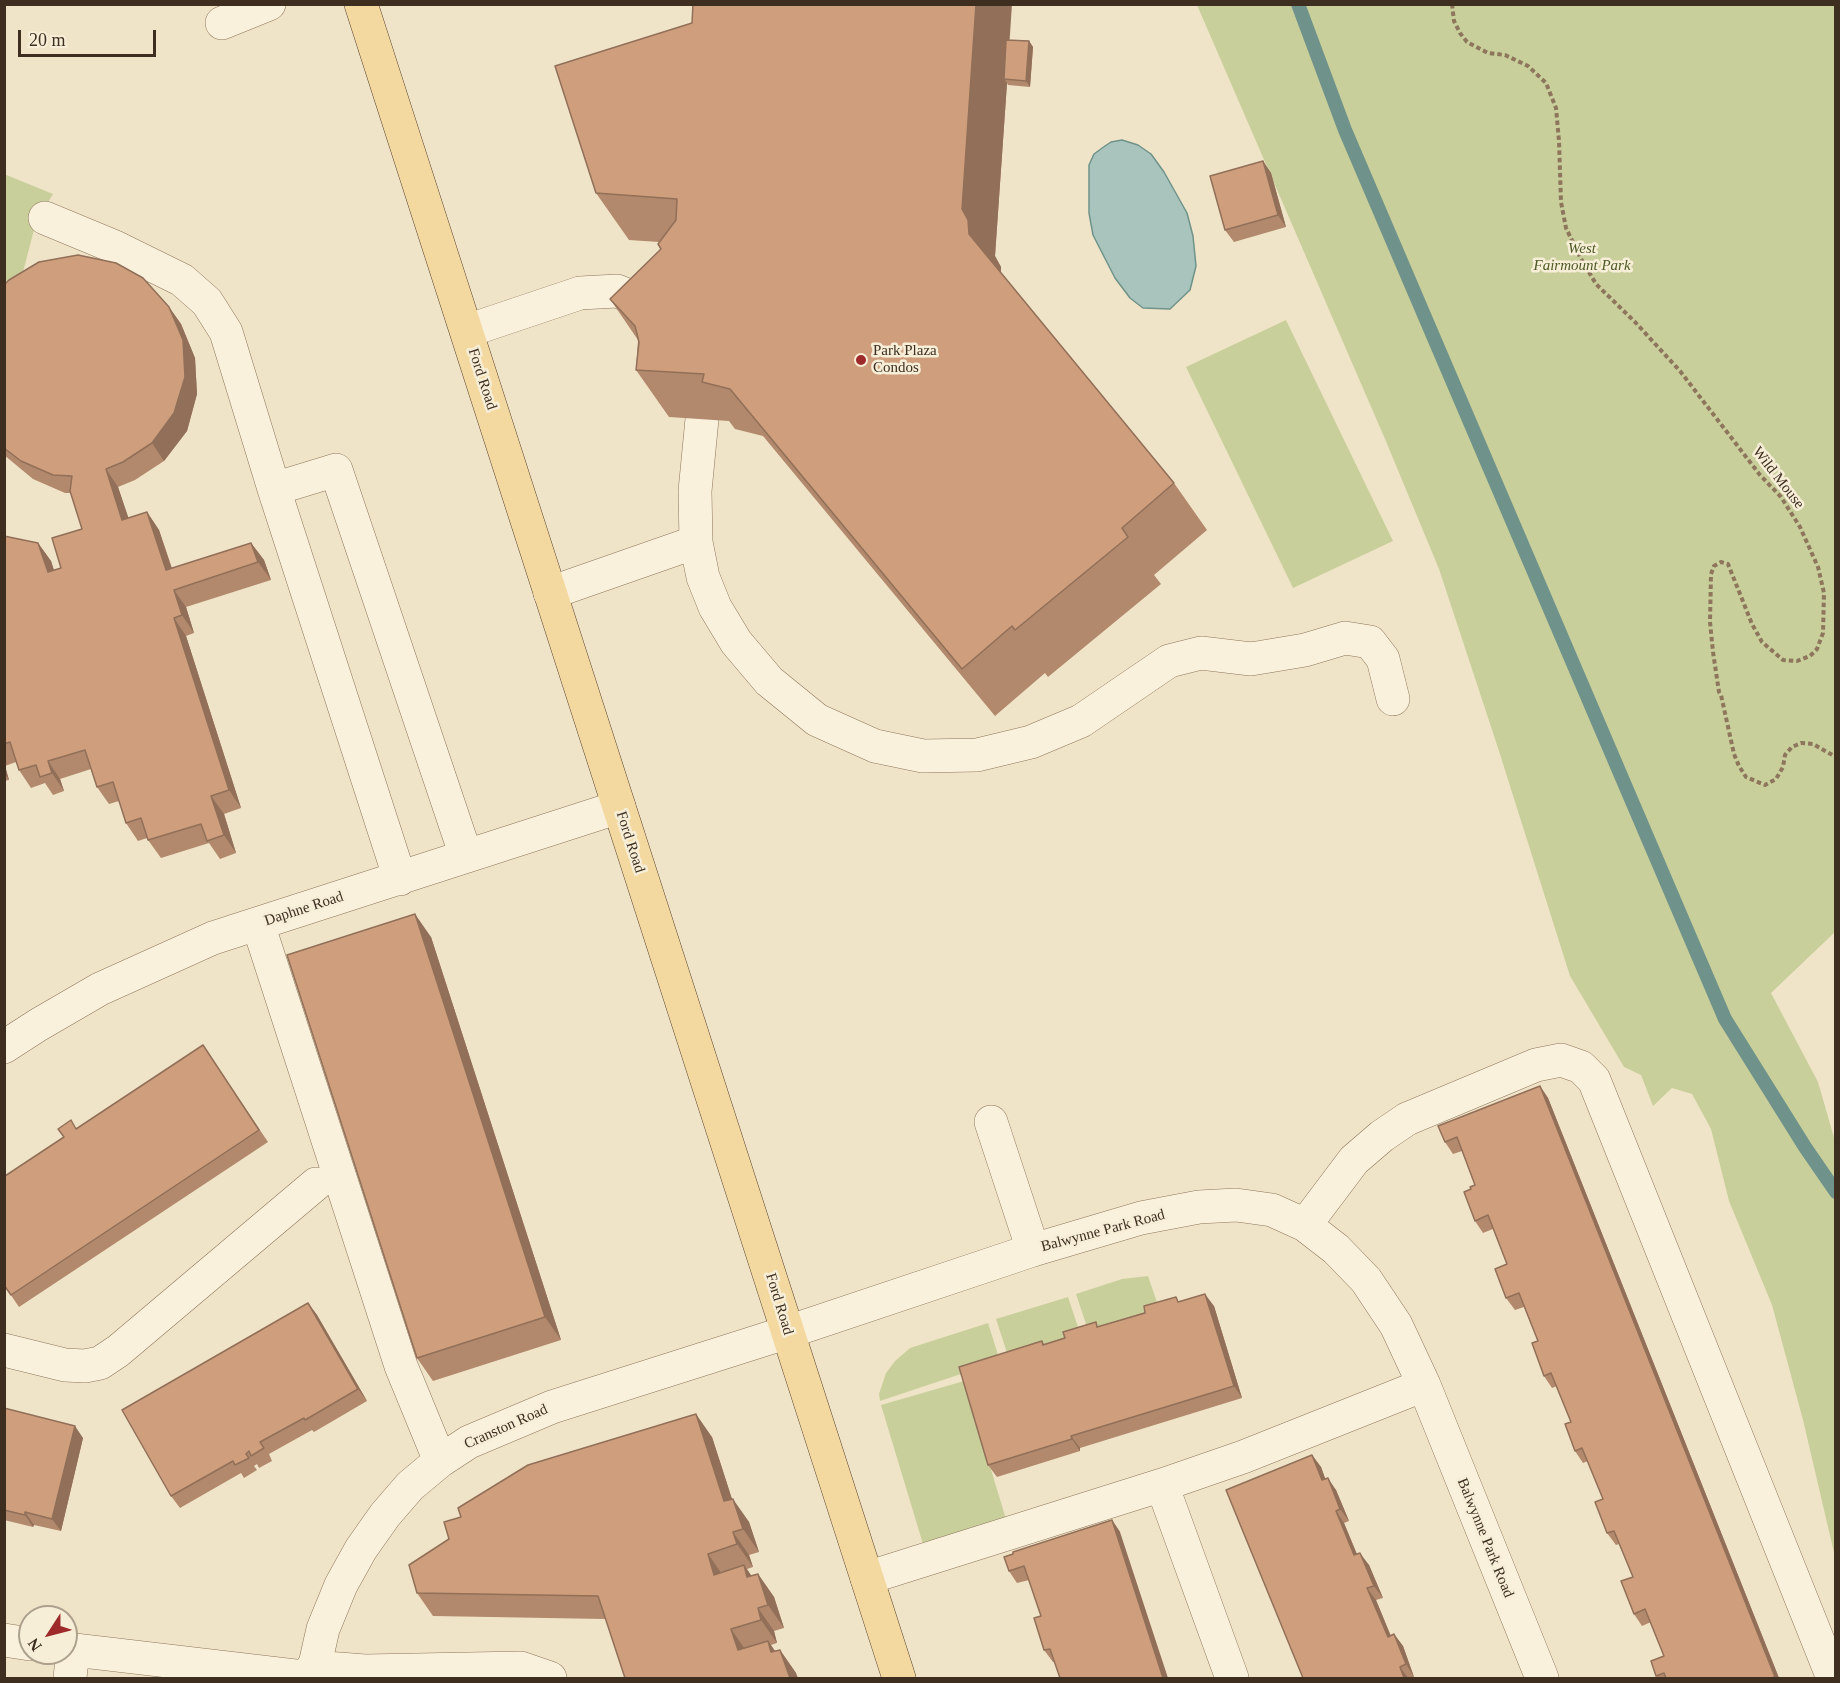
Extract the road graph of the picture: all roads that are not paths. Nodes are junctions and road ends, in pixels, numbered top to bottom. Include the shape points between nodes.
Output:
1 (269, 4) edge
2 (361, 4) edge
3 (222, 23) dead end
4 (45, 218) dead end
5 (669, 320) edge
6 (467, 331) junction
7 (702, 419) edge
8 (274, 489) junction
9 (696, 542) junction
10 (550, 593) junction
11 (1393, 699) dead end
12 (619, 807) junction
13 (466, 856) junction
14 (400, 879) junction
15 (258, 924) junction
16 (4, 1047) edge
17 (992, 1122) dead end
18 (316, 1184) dead end
19 (1305, 1225) junction
20 (1034, 1250) junction
21 (788, 1332) junction
22 (4, 1350) edge
23 (1424, 1385) junction
24 (440, 1461) junction
25 (1162, 1485) junction
26 (867, 1578) junction
27 (78, 1660) edge
28 (312, 1675) edge
29 (550, 1678) edge
30 (899, 1678) edge
31 (1232, 1678) edge
32 (1542, 1678) edge
33 (1833, 1678) edge

1 - 3 street
2 - 6 main road, Ford Road
4 - 8 street via 182,280 207,302 226,332
5 - 6 street via 654,306 617,291 580,293
6 - 10 main road, Ford Road
7 - 9 street via 695,491
8 - 13 street via 336,470
8 - 14 street
9 - 10 street
9 - 11 street via 703,577 715,607 736,642 769,681 818,720 875,746 923,756 977,755 1031,742 1081,721 1169,661 1201,653 1251,659 1345,638 1370,642 1383,659
10 - 12 main road, Ford Road
12 - 13 street, Daphne Road
12 - 21 main road, Ford Road
13 - 14 street, Daphne Road
14 - 15 street, Daphne Road
15 - 16 street, Daphne Road via 213,938 100,989
15 - 24 street via 401,1366
17 - 20 street
18 - 22 street via 100,1363 66,1365
19 - 20 street, Balwynne Park Road via 1272,1210 1236,1205 1199,1207 1141,1218
19 - 23 street, Balwynne Park Road via 1366,1280 1396,1325
19 - 33 street via 1354,1160 1407,1119 1536,1065 1561,1060 1581,1067 1594,1080
20 - 21 street, Balwynne Park Road
21 - 24 street, Cranston Road via 552,1407 469,1442
21 - 26 main road, Ford Road
23 - 25 street
23 - 32 street, Balwynne Park Road
24 - 28 street, Cranston Road via 410,1486 361,1549 323,1629
25 - 26 street
25 - 31 street
26 - 30 main road, Ford Road
27 - 28 street
28 - 29 street via 521,1668

